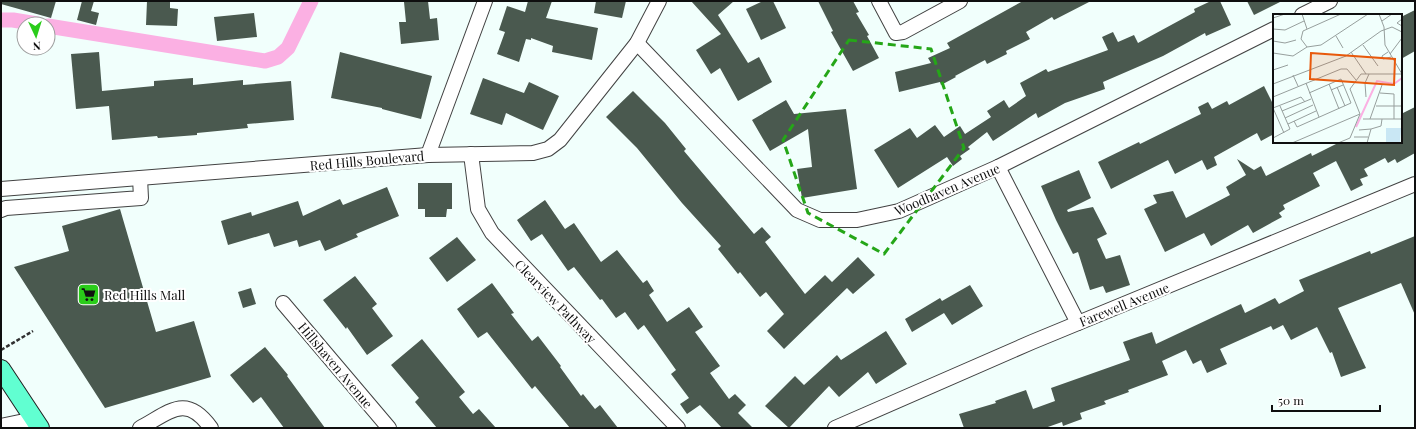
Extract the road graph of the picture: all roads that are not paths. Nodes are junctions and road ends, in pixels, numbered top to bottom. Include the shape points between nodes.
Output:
1 (485, 1) edge
2 (659, 1) edge
3 (879, 1) edge
4 (960, 1) edge
5 (1330, 1) edge
6 (1304, 14) edge
7 (1273, 30) edge
8 (637, 43) junction
9 (471, 154) junction
10 (428, 155) junction
11 (998, 167) junction
12 (140, 178) junction
13 (1415, 184) edge
14 (1, 189) edge
15 (1, 210) edge
16 (283, 303) dead end
17 (1078, 323) junction
18 (1, 369) edge
19 (37, 423) edge
20 (1, 426) edge
21 (140, 428) edge
22 (211, 428) edge
23 (389, 428) edge
24 (678, 428) edge
25 (835, 428) edge

1 - 10 street
2 - 8 street, Red Hills Boulevard
3 - 4 street via 896,33 903,32
5 - 6 street
7 - 11 street, Woodhaven Avenue
8 - 9 street, Red Hills Boulevard via 560,140 548,149 533,153
8 - 11 street, Woodhaven Avenue via 797,210 820,220 856,220 899,211
9 - 10 street, Red Hills Boulevard
9 - 24 street, Clearview Pathway via 478,209 492,233
10 - 12 street, Red Hills Boulevard
11 - 17 street
12 - 14 street, Red Hills Boulevard
12 - 15 street via 141,198
13 - 17 street, Farewell Avenue
16 - 23 street, Hillshaven Avenue
17 - 25 street, Farewell Avenue
18 - 19 main road
19 - 20 street
21 - 22 street via 179,408 191,409 202,416

